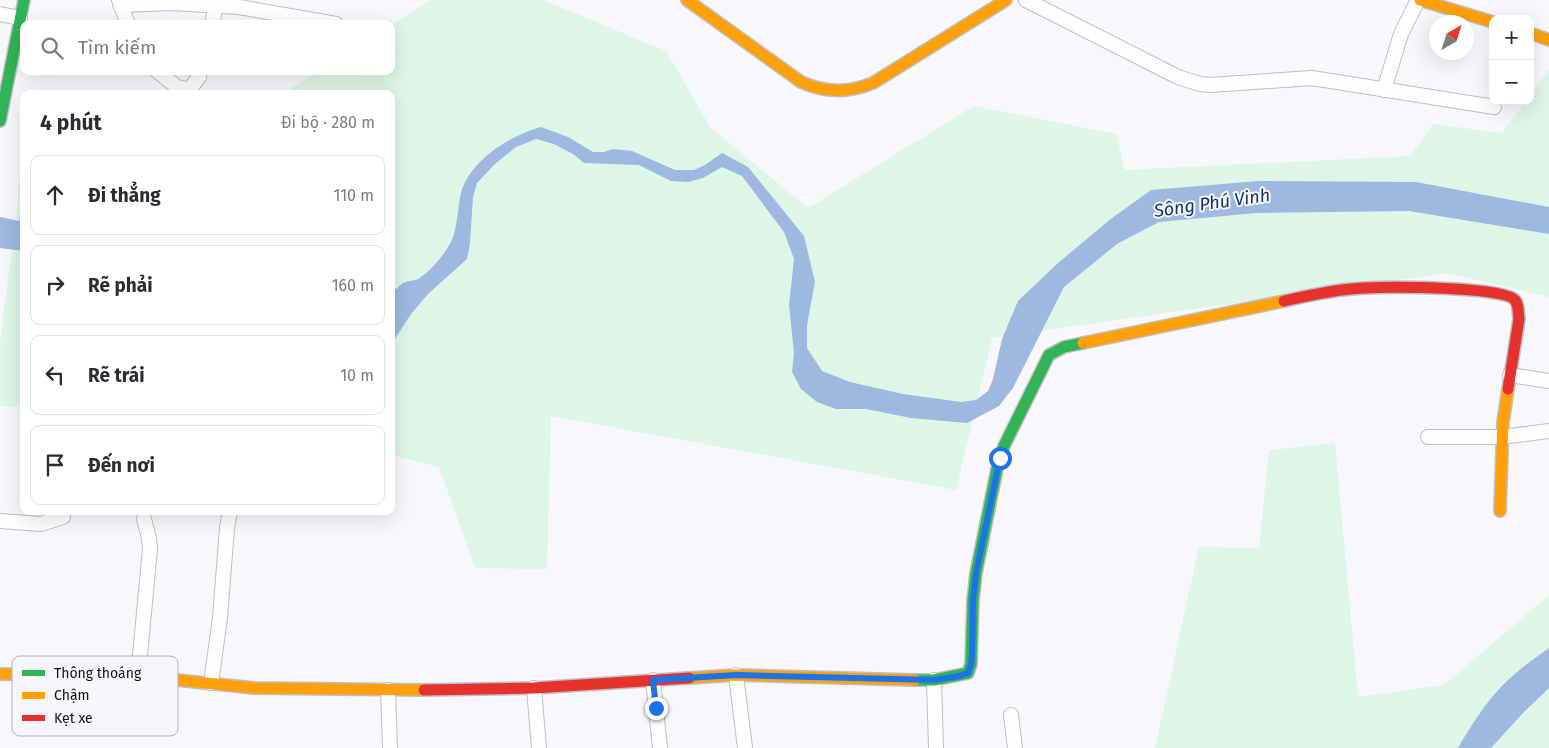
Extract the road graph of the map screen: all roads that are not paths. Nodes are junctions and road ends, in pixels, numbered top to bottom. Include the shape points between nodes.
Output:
1 (24, 0) edge
2 (687, 0) edge
3 (1006, 0) edge
4 (1026, 0) edge
5 (1419, 0) edge
6 (120, 2) edge
7 (240, 4) edge
8 (216, 6) junction
9 (0, 14) edge
10 (20, 18) junction
11 (127, 20) edge
12 (213, 20) edge
13 (317, 20) edge
14 (1489, 21) edge
15 (1534, 35) edge
16 (1549, 40) edge
17 (162, 75) edge
18 (199, 75) edge
19 (189, 90) edge
20 (189, 90) edge
21 (1384, 90) junction
22 (1494, 108) dead end
23 (0, 121) edge
24 (1510, 374) junction
25 (1549, 381) edge
26 (1549, 431) edge
27 (1428, 437) dead end
28 (1502, 437) junction
29 (1500, 511) dead end
30 (229, 515) edge
31 (63, 518) dead end
32 (144, 519) dead end
33 (0, 521) edge
34 (140, 656) edge
35 (736, 675) junction
36 (178, 680) edge
37 (653, 680) junction
38 (934, 680) junction
39 (211, 683) junction
40 (534, 688) junction
41 (388, 690) junction
42 (1011, 715) dead end
43 (390, 748) edge
44 (539, 748) edge
45 (660, 748) edge
46 (745, 748) edge
47 (936, 748) edge
48 (1015, 748) edge

1 - 10 main road
2 - 3 main road via 801,82 831,92 873,83
4 - 21 street via 1200,84 1304,78
5 - 14 main road
5 - 21 street via 1401,34
6 - 8 street
6 - 11 street
7 - 8 street
7 - 13 street
8 - 12 street
9 - 10 street
10 - 23 main road
15 - 16 main road
17 - 20 street via 177,87
18 - 19 street
21 - 22 street
24 - 25 street
24 - 28 main road
24 - 38 main road via 1519,319 1515,300 1492,292 1454,289 1363,288 1335,291 1054,351 1004,446 997,469 976,573 968,673
26 - 28 street
27 - 28 street
28 - 29 main road
30 - 39 street
31 - 33 street via 41,524
32 - 34 street via 150,549
35 - 37 main road
35 - 38 main road
35 - 46 street
36 - 39 main road
37 - 40 main road
37 - 45 street
38 - 47 street
39 - 41 main road via 254,688
40 - 41 main road
40 - 44 street
41 - 43 street
42 - 48 street

